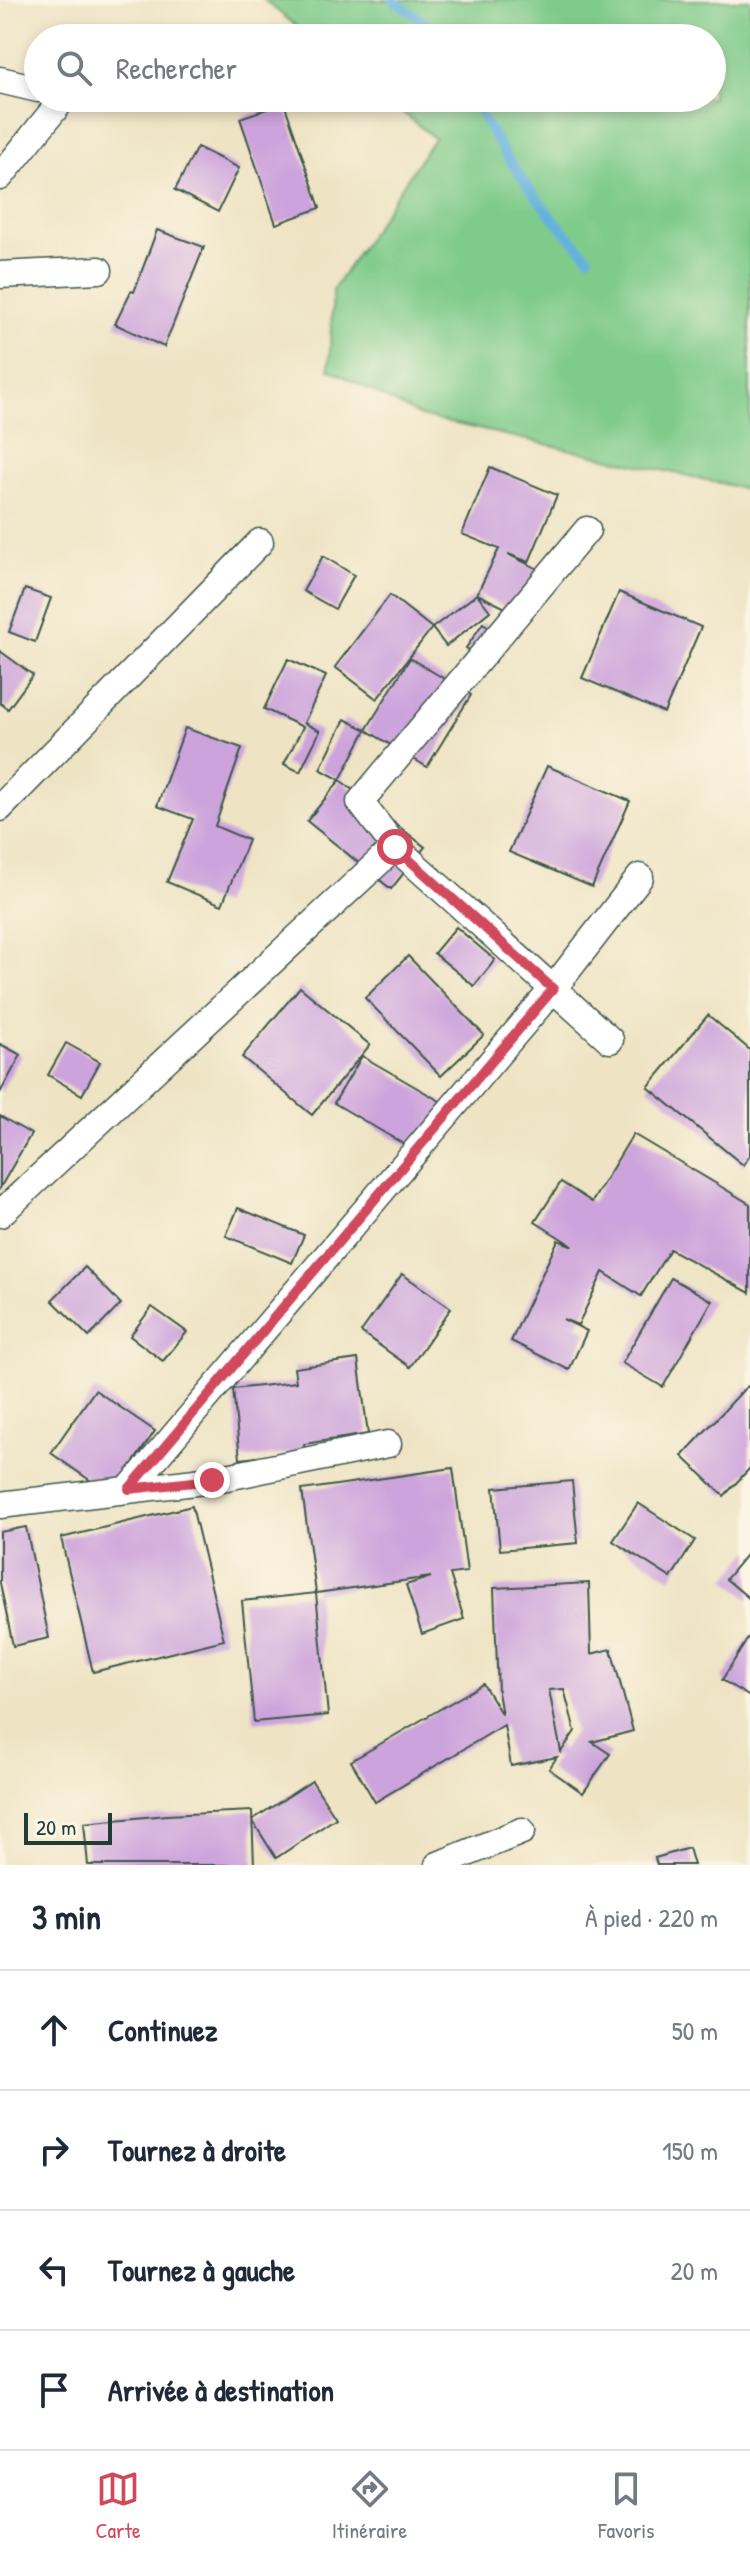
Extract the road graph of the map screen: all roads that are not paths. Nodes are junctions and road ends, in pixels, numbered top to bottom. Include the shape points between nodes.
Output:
1 (0, 80) edge
2 (24, 86) edge
3 (52, 112) edge
4 (0, 177) edge
5 (99, 270) dead end
6 (0, 275) edge
7 (587, 530) dead end
8 (260, 542) dead end
9 (0, 808) edge
10 (395, 847) junction
11 (640, 877) dead end
12 (553, 989) junction
13 (610, 1040) dead end
14 (0, 1214) edge
15 (388, 1444) dead end
16 (129, 1489) junction
17 (0, 1505) edge
18 (522, 1831) dead end
19 (438, 1865) edge

1 - 2 street
3 - 4 street
5 - 6 street
7 - 10 street via 360,802
8 - 9 street
10 - 12 street
10 - 14 street
11 - 12 street
12 - 13 street
12 - 16 street
15 - 16 street via 212,1480
16 - 17 street
18 - 19 street

